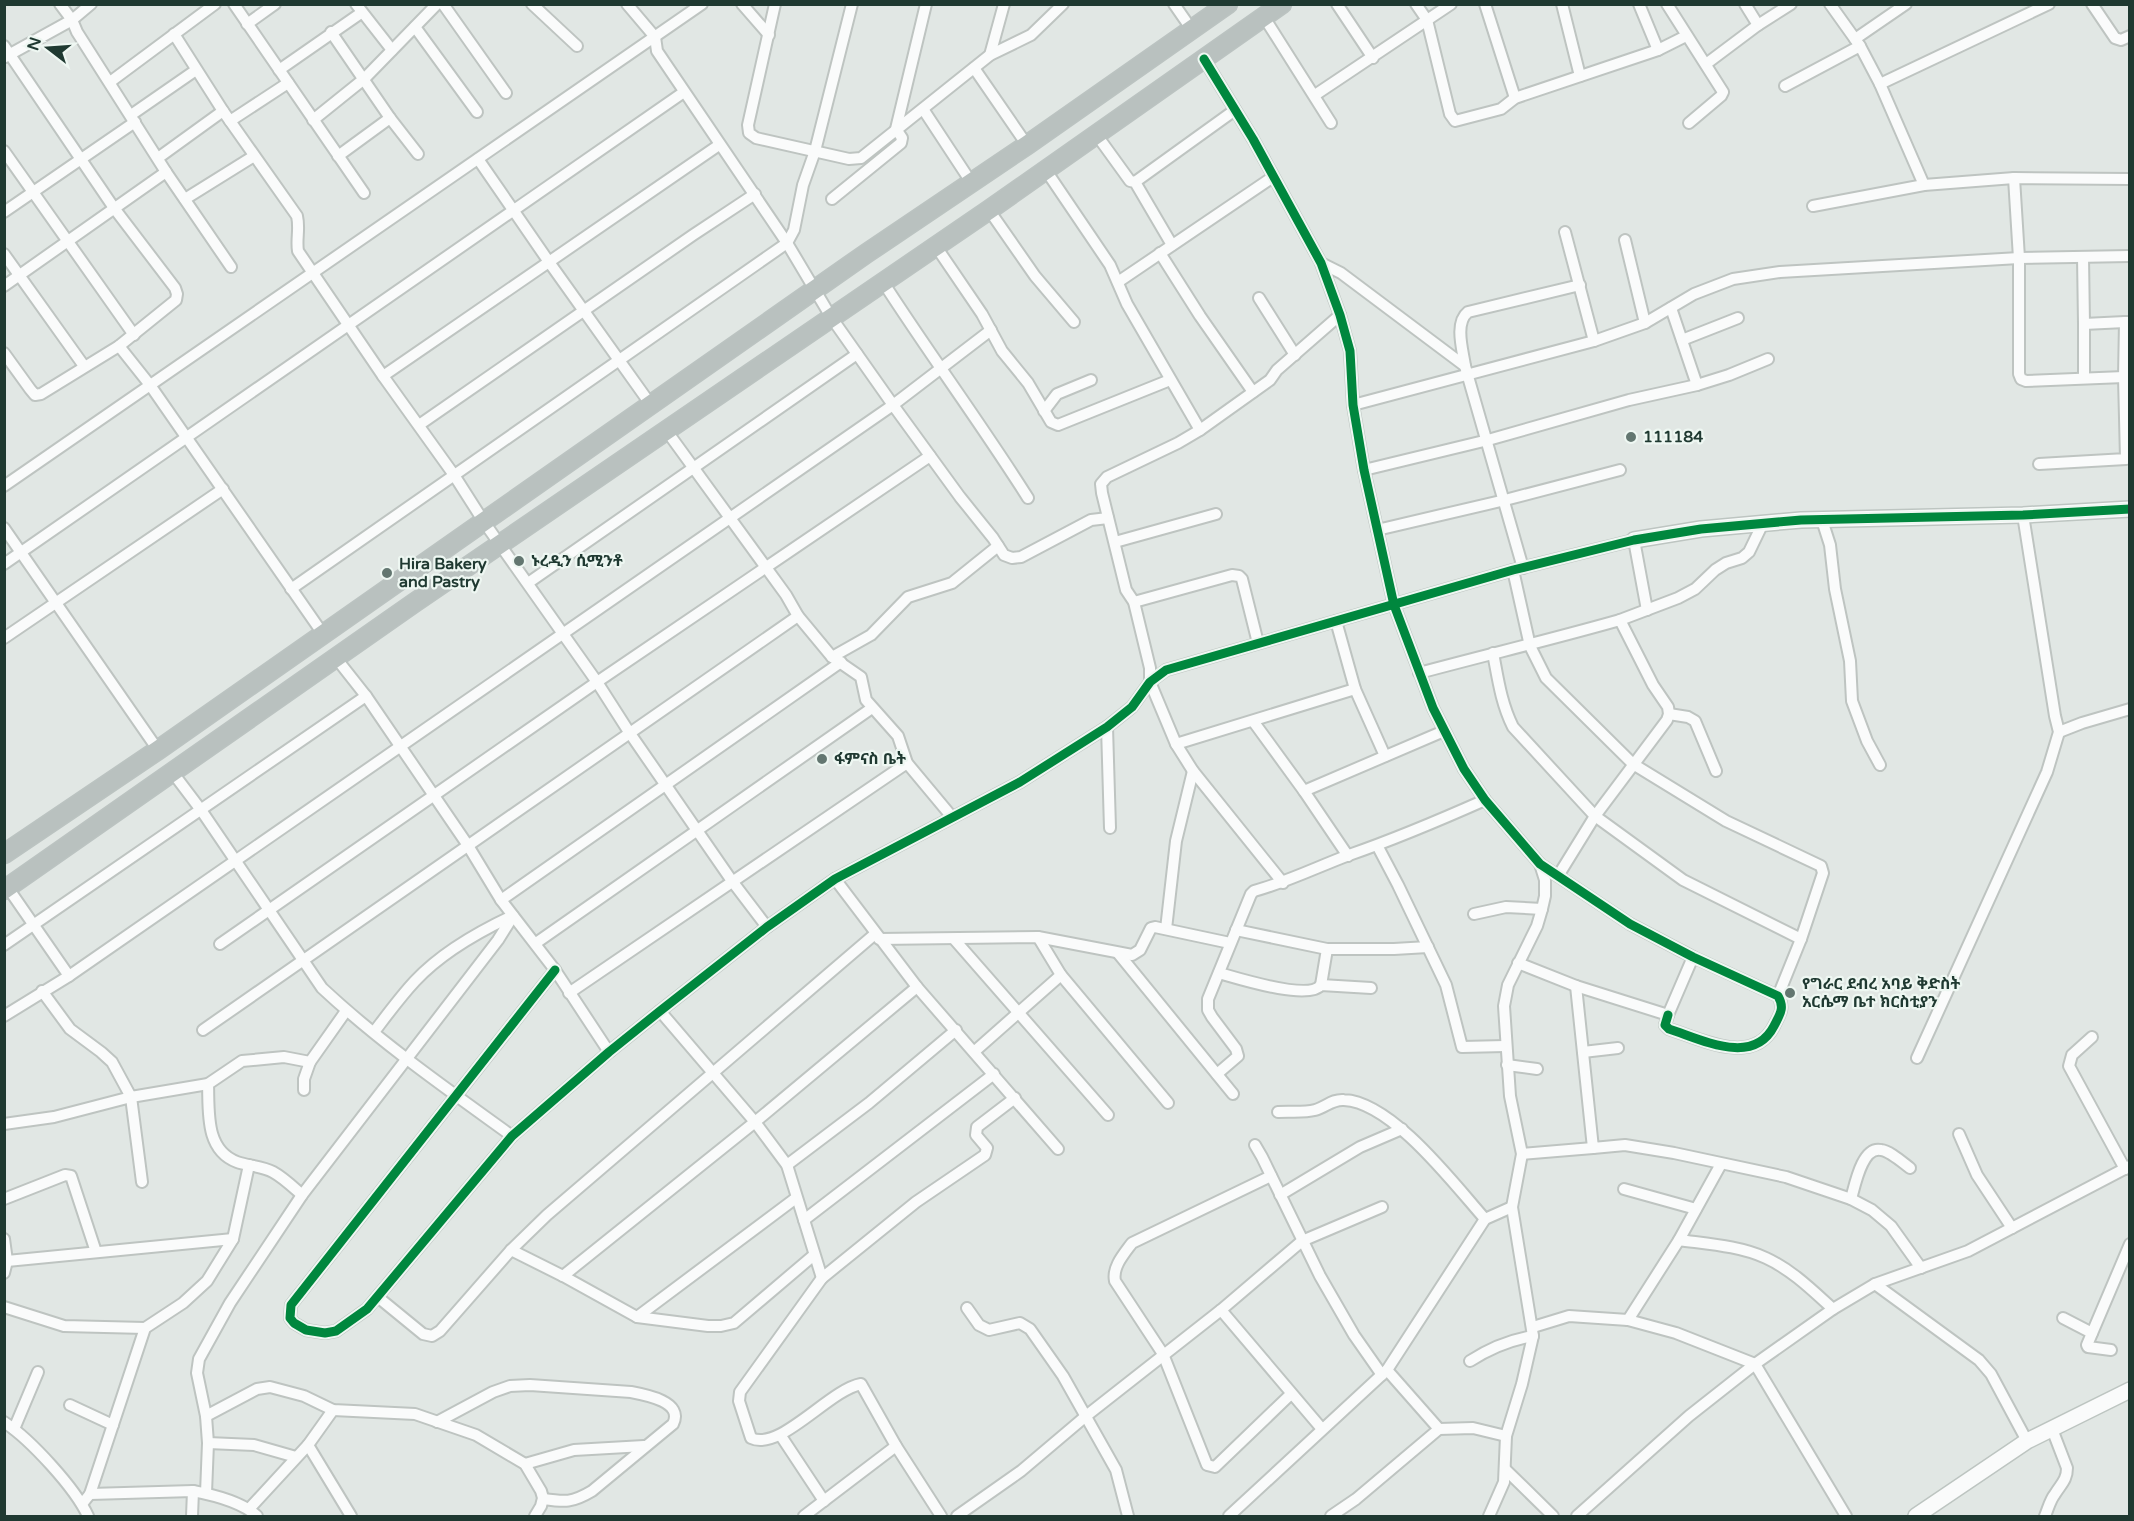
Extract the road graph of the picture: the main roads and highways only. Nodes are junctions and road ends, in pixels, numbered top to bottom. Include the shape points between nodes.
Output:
1 (1228, 4) edge
2 (1281, 4) edge
3 (4, 854) edge
4 (6, 887) edge

1 - 3 highway
2 - 4 highway via 989,210

